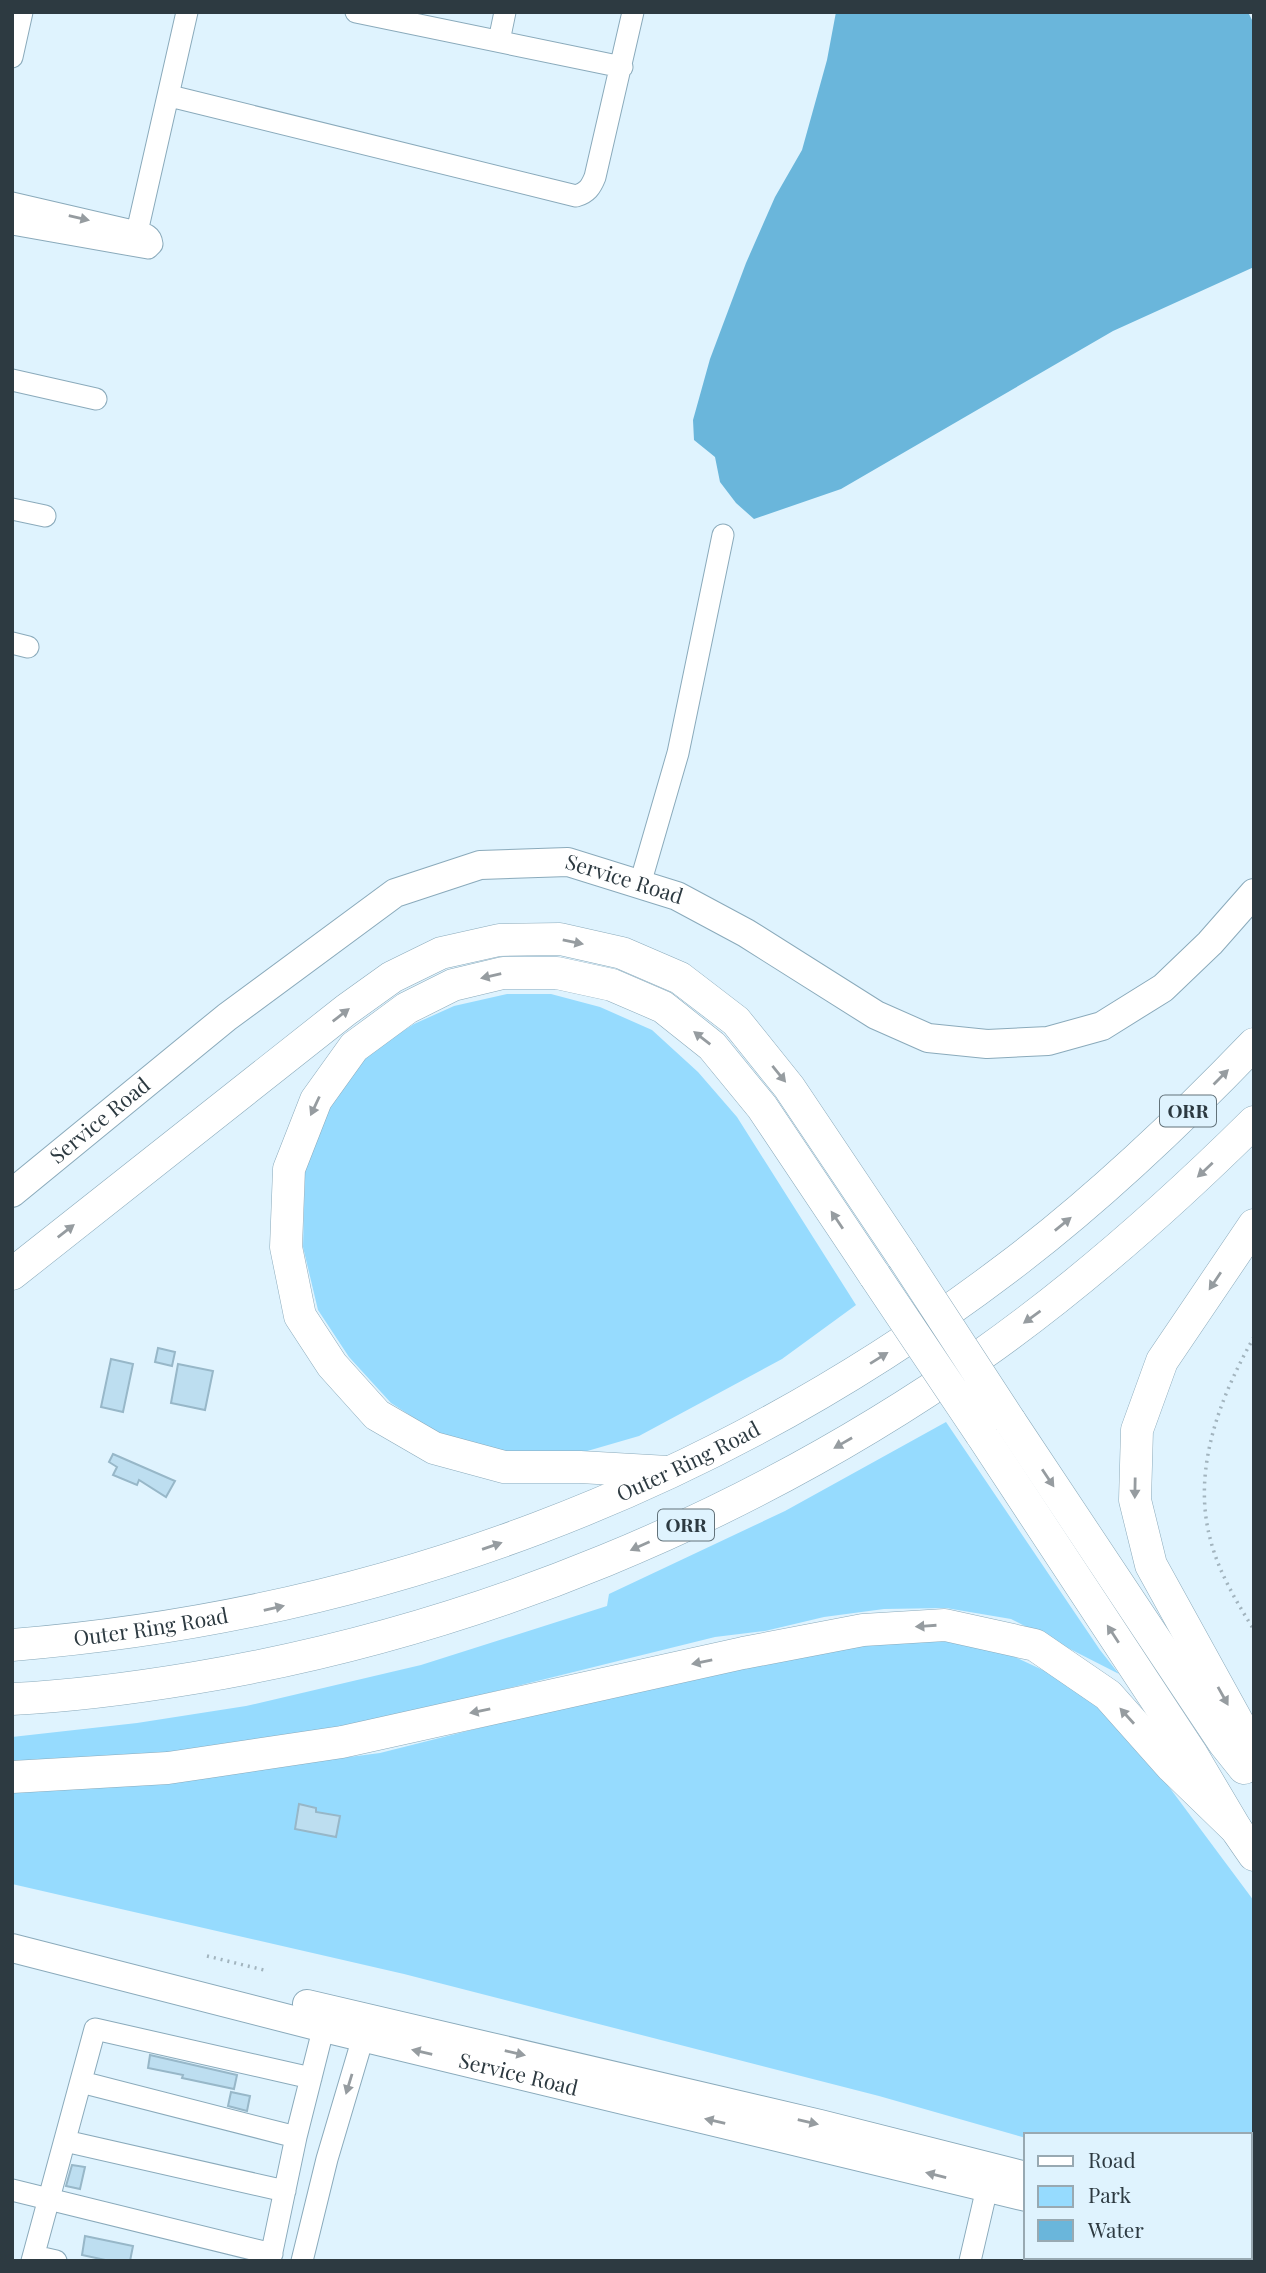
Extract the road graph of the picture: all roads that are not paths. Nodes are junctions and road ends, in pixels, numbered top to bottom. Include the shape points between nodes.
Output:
1 (22, 12) edge
2 (187, 12) edge
3 (356, 12) edge
4 (505, 12) edge
5 (633, 12) edge
6 (499, 41) junction
7 (13, 54) edge
8 (622, 67) junction
9 (170, 96) junction
10 (12, 203) edge
11 (12, 224) edge
12 (137, 232) junction
13 (12, 380) edge
14 (96, 399) dead end
15 (12, 509) edge
16 (45, 516) dead end
17 (723, 535) dead end
18 (640, 884) junction
19 (1254, 893) edge
20 (1254, 1044) edge
21 (1254, 1122) edge
22 (12, 1194) edge
23 (1254, 1225) edge
24 (12, 1274) edge
25 (671, 1473) junction
26 (12, 1645) edge
27 (12, 1699) edge
28 (1254, 1763) edge
29 (12, 1777) edge
30 (1254, 1780) edge
31 (1236, 1829) junction
32 (1254, 1855) edge
33 (12, 1931) edge
34 (12, 1948) edge
35 (92, 1959) junction
36 (326, 2019) junction
37 (366, 2028) junction
38 (311, 2078) junction
39 (80, 2082) junction
40 (296, 2137) junction
41 (65, 2141) junction
42 (1024, 2175) edge
43 (987, 2188) junction
44 (12, 2190) edge
45 (285, 2192) junction
46 (1024, 2197) edge
47 (49, 2200) junction
48 (271, 2257) edge
49 (33, 2258) edge
50 (56, 2261) edge
51 (302, 2261) edge
52 (970, 2261) edge

1 - 7 street
2 - 9 street
3 - 6 street
4 - 6 street
5 - 8 street
6 - 8 street
8 - 9 street via 596,177 584,194 576,196
9 - 12 street
10 -> 12 street
11 - 12 street via 150,247 151,239
13 - 14 street
15 - 16 street
17 - 18 street via 678,753
18 - 19 main road, Service Road via 677,896 746,933 876,1015 928,1038 987,1044 1048,1041 1102,1026 1164,988
18 - 22 main road, Service Road via 568,862 480,865 395,893 227,1017
25 -> 20 highway, Outer Ring Road / ORR via 830,1388 1008,1267 1120,1175
21 -> 27 highway, ORR via 1109,1256 982,1354 849,1440 672,1532 528,1591 375,1639 195,1677
23 -> 28 highway via 1162,1361 1137,1430 1135,1500 1151,1565 1242,1730
24 -> 30 highway, bridge via 392,977 441,953 499,940 560,939 622,953 680,978 736,1021 789,1087 1224,1743
26 -> 25 highway, Outer Ring Road / ORR via 187,1624 362,1586 511,1539
31 -> 25 highway, bridge via 981,1434 762,1107 712,1046 663,1007 612,985 557,973 503,973 453,985 407,1008 354,1047 316,1100 289,1169 286,1247 300,1316 332,1365 377,1415 434,1448 504,1466
31 -> 29 highway via 1108,1695 1035,1645 945,1625 863,1630 770,1648 342,1742 168,1768
31 - 32 highway
33 - 35 main road, Service Road
34 - 35 main road, Service Road
35 - 36 main road, Service Road
36 - 37 main road, Service Road
36 - 38 street
37 -> 42 main road, Service Road via 807,2121
43 -> 37 main road, Service Road
37 -> 51 street
38 - 39 street via 95,2029
38 - 40 street
39 - 40 street
39 - 41 street
40 - 45 street
41 - 45 street
41 - 47 street
43 - 46 main road, Service Road
43 - 52 street
44 - 47 street
45 - 48 street
47 - 48 street
47 - 49 street
49 - 50 street

